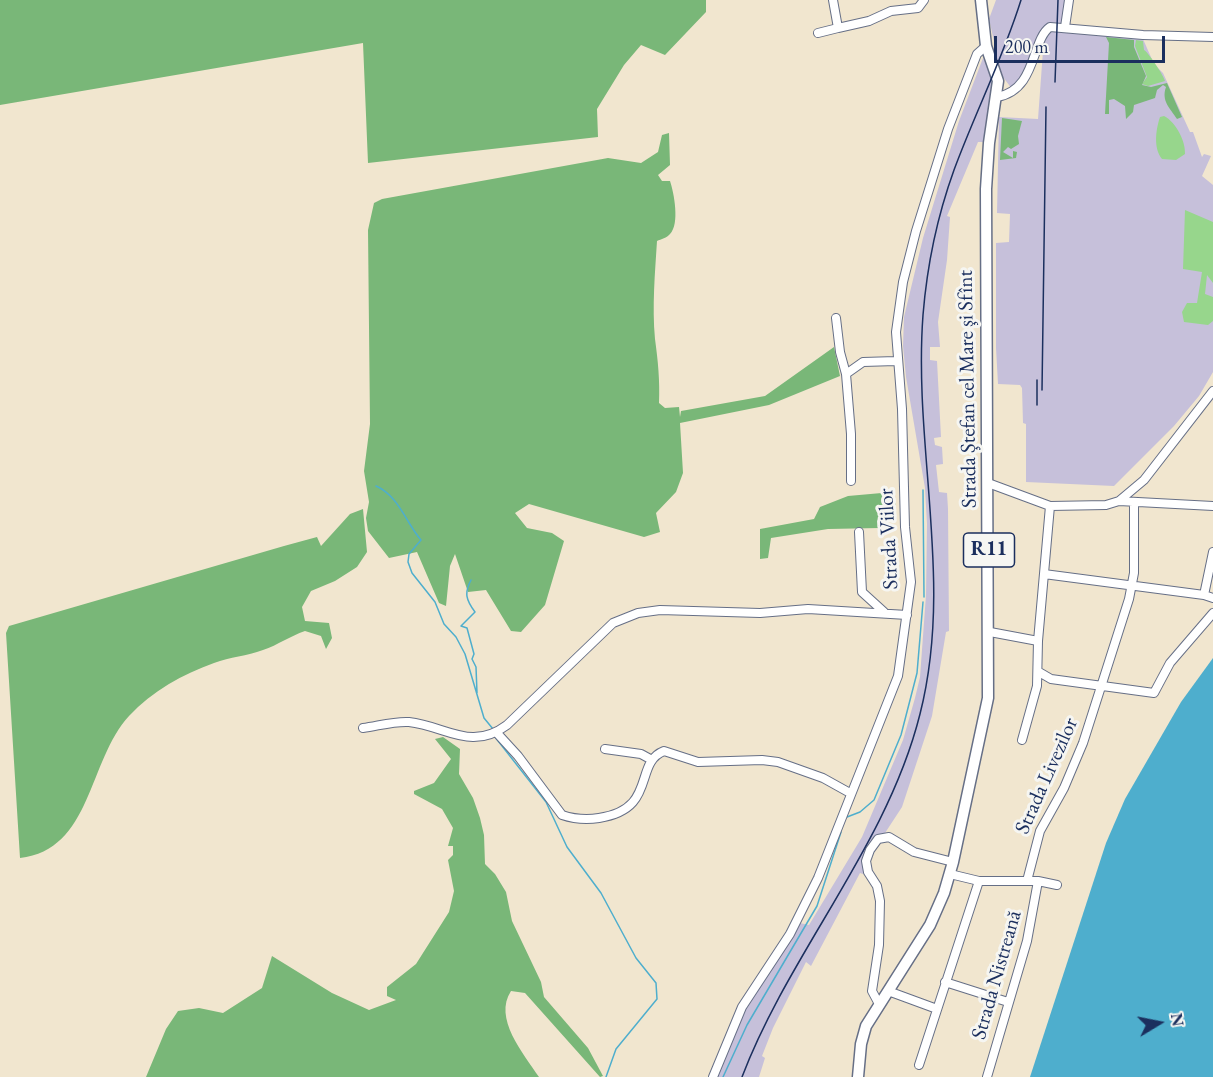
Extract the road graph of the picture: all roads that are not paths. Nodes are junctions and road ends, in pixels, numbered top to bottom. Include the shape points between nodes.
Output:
1 (833, 0) edge
2 (981, 0) edge
3 (1069, 0) edge
4 (923, 2) edge
5 (1065, 27) junction
6 (838, 28) junction
7 (818, 33) dead end
8 (1213, 37) edge
9 (986, 46) junction
10 (997, 97) junction
11 (836, 318) dead end
12 (896, 361) junction
13 (846, 374) junction
14 (1213, 391) edge
15 (851, 481) dead end
16 (988, 483) junction
17 (1119, 501) junction
18 (1134, 503) junction
19 (1050, 506) junction
20 (1213, 506) edge
21 (859, 532) dead end
22 (1213, 552) edge
23 (1044, 574) junction
24 (1132, 585) junction
25 (1204, 595) junction
26 (1213, 598) edge
27 (884, 613) junction
28 (1213, 613) edge
29 (907, 615) junction
30 (990, 632) junction
31 (1038, 641) junction
32 (1039, 672) junction
33 (1102, 686) junction
34 (363, 728) dead end
35 (496, 732) junction
36 (1022, 740) dead end
37 (605, 749) dead end
38 (652, 760) junction
39 (850, 793) junction
40 (953, 862) junction
41 (950, 874) junction
42 (979, 881) junction
43 (1027, 881) junction
44 (1038, 881) junction
45 (1057, 885) dead end
46 (945, 982) junction
47 (888, 991) junction
48 (1008, 1002) junction
49 (879, 1004) junction
50 (937, 1009) junction
51 (919, 1065) dead end
52 (713, 1077) edge
53 (858, 1077) edge
54 (987, 1077) edge

1 - 6 street
2 - 9 main road, Strada Ştefan cel Mare şi Sfînt / R11
3 - 5 street
4 - 6 street via 914,9 891,11
5 - 8 street
5 - 10 street via 1052,26 1046,30 1028,72 1013,92
6 - 7 street
9 - 10 main road, Strada Ştefan cel Mare şi Sfînt / R11 via 998,81
9 - 12 street, Strada Viilor via 977,54 959,100 913,242 903,282
10 - 16 main road, Strada Ştefan cel Mare şi Sfînt / R11 via 988,143 986,189
11 - 13 street
12 - 13 street via 863,362
12 - 29 street, Strada Viilor via 911,582
13 - 15 street
14 - 17 street via 1144,480
16 - 19 street
16 - 30 main road, Strada Ştefan cel Mare şi Sfînt / R11
17 - 18 street
17 - 19 street via 1106,505
18 - 20 street
18 - 24 street, Strada Livezilor
19 - 23 street
21 - 27 street, Strada Viilor via 862,592
22 - 25 street
23 - 24 street
23 - 31 street
24 - 25 street
24 - 33 street, Strada Livezilor
25 - 26 street
27 - 29 street
27 - 35 street via 808,609 638,613 613,623
28 - 33 street via 1170,663 1154,693
29 - 39 street, Strada Viilor via 894,690 860,778
30 - 31 street
30 - 40 main road, Strada Ştefan cel Mare şi Sfînt / R11 via 985,716
31 - 32 street
32 - 33 street via 1051,679
32 - 36 street
33 - 43 street, Strada Livezilor via 1068,780 1040,831
34 - 35 street via 405,722 465,737
35 - 38 street via 562,814 570,818 621,814 640,792
37 - 38 street via 641,754
38 - 39 street via 664,751 698,762 772,761 823,778
39 - 52 street, Strada Viilor via 818,878 790,934 742,1007
40 - 41 main road, Strada Ştefan cel Mare şi Sfînt / R11
40 - 49 street via 914,852 891,837 882,837 872,845 867,857 868,872 877,886 880,908 872,991
41 - 42 street
41 - 47 main road, Strada Ştefan cel Mare şi Sfînt / R11 via 930,925
42 - 43 street
42 - 46 street
43 - 44 street
44 - 45 street
44 - 48 street, Strada Nistreană via 1030,928
46 - 48 street
46 - 50 street
47 - 49 main road, Strada Ştefan cel Mare şi Sfînt / R11
47 - 50 street
48 - 54 street, Strada Nistreană
49 - 53 main road, Strada Ştefan cel Mare şi Sfînt / R11 via 864,1032
50 - 51 street

